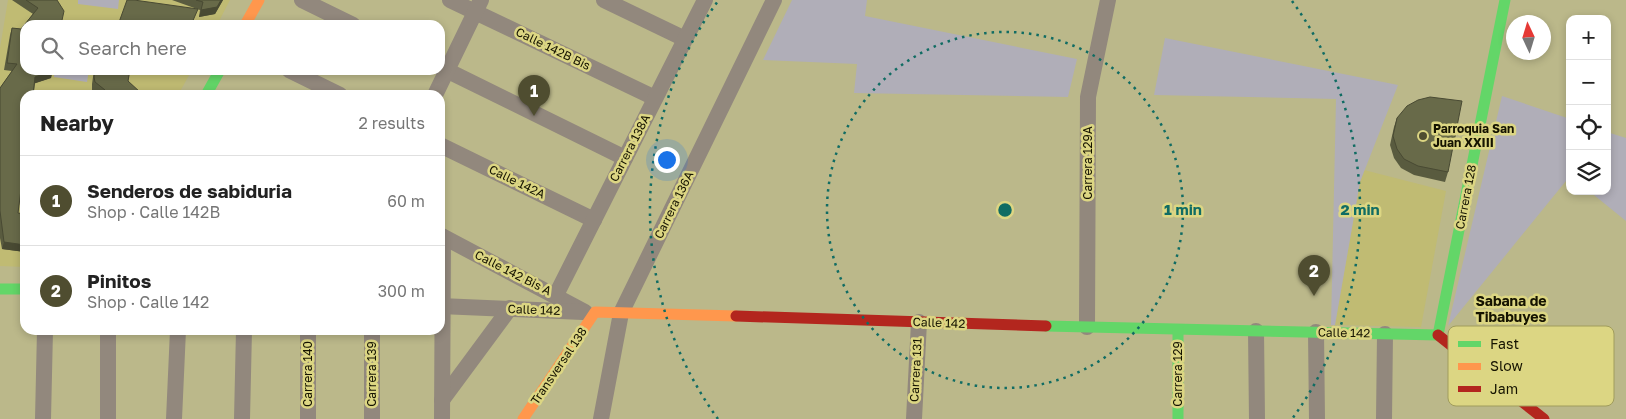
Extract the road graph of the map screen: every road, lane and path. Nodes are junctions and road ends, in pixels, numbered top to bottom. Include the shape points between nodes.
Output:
1 (258, 0) edge
2 (302, 0) edge
3 (450, 0) edge
4 (604, 0) edge
5 (705, 0) edge
6 (1108, 0) edge
7 (1505, 0) edge
8 (769, 2) edge
9 (478, 6) edge
10 (248, 20) edge
11 (343, 20) edge
12 (685, 40) junction
13 (445, 67) edge
14 (445, 69) edge
15 (217, 75) edge
16 (299, 75) edge
17 (442, 75) edge
18 (209, 90) edge
19 (330, 90) edge
20 (437, 90) edge
21 (655, 98) junction
22 (445, 146) edge
23 (625, 158) junction
24 (594, 220) junction
25 (445, 238) edge
26 (0, 289) edge
27 (20, 289) edge
28 (556, 295) junction
29 (445, 306) edge
30 (510, 308) junction
31 (590, 312) junction
32 (622, 313) junction
33 (919, 322) junction
34 (1087, 327) junction
35 (1178, 330) junction
36 (1256, 331) junction
37 (1316, 332) junction
38 (1385, 334) junction
39 (45, 335) edge
40 (108, 335) edge
41 (178, 335) edge
42 (244, 335) edge
43 (308, 335) edge
44 (372, 335) edge
45 (441, 335) edge
46 (1438, 335) junction
47 (1448, 343) edge
48 (442, 400) junction
49 (1528, 406) edge
50 (43, 419) edge
51 (108, 419) edge
52 (174, 419) edge
53 (242, 419) edge
54 (308, 419) edge
55 (372, 419) edge
56 (442, 419) edge
57 (522, 419) edge
58 (601, 419) edge
59 (914, 419) edge
60 (1178, 419) edge
61 (1257, 419) edge
62 (1317, 419) edge
63 (1384, 419) edge
64 (1544, 419) edge

1 - 10 street
2 - 11 street
3 - 9 street, Calle 142B Bis
4 - 12 street
5 - 12 street, Carrera 138A
6 - 34 street, Carrera 129A via 1088,97
7 - 46 street, Carrera 128
8 - 32 street, Carrera 136A
9 - 13 street
9 - 21 street, Calle 142B Bis
12 - 21 street, Carrera 138A
14 - 23 street
15 - 18 street
16 - 19 street
17 - 20 street
21 - 23 street, Carrera 138A
22 - 24 street, Calle 142A
23 - 24 street, Carrera 138A
24 - 28 street, Carrera 138A
25 - 28 street, Calle 142 Bis A
26 - 27 street
28 - 31 street, Calle 142 Bis A
29 - 30 street, Calle 142
30 - 31 street, Calle 142
30 - 48 street
31 - 32 street, Calle 142
31 - 57 street, Transversal 138
32 - 33 street, Calle 142
32 - 58 street, Carrera 136A
33 - 34 street, Calle 142
33 - 59 street, Carrera 131
34 - 35 street, Calle 142
35 - 36 street, Calle 142
35 - 60 street, Carrera 129
36 - 37 street, Calle 142
36 - 61 street
37 - 38 street, Calle 142
37 - 62 street
38 - 46 street, Calle 142
38 - 63 street
39 - 50 street
40 - 51 street
41 - 52 street
42 - 53 street
43 - 54 street, Carrera 140
44 - 55 street, Carrera 139
45 - 48 street
46 - 47 street
48 - 56 street
49 - 64 street

